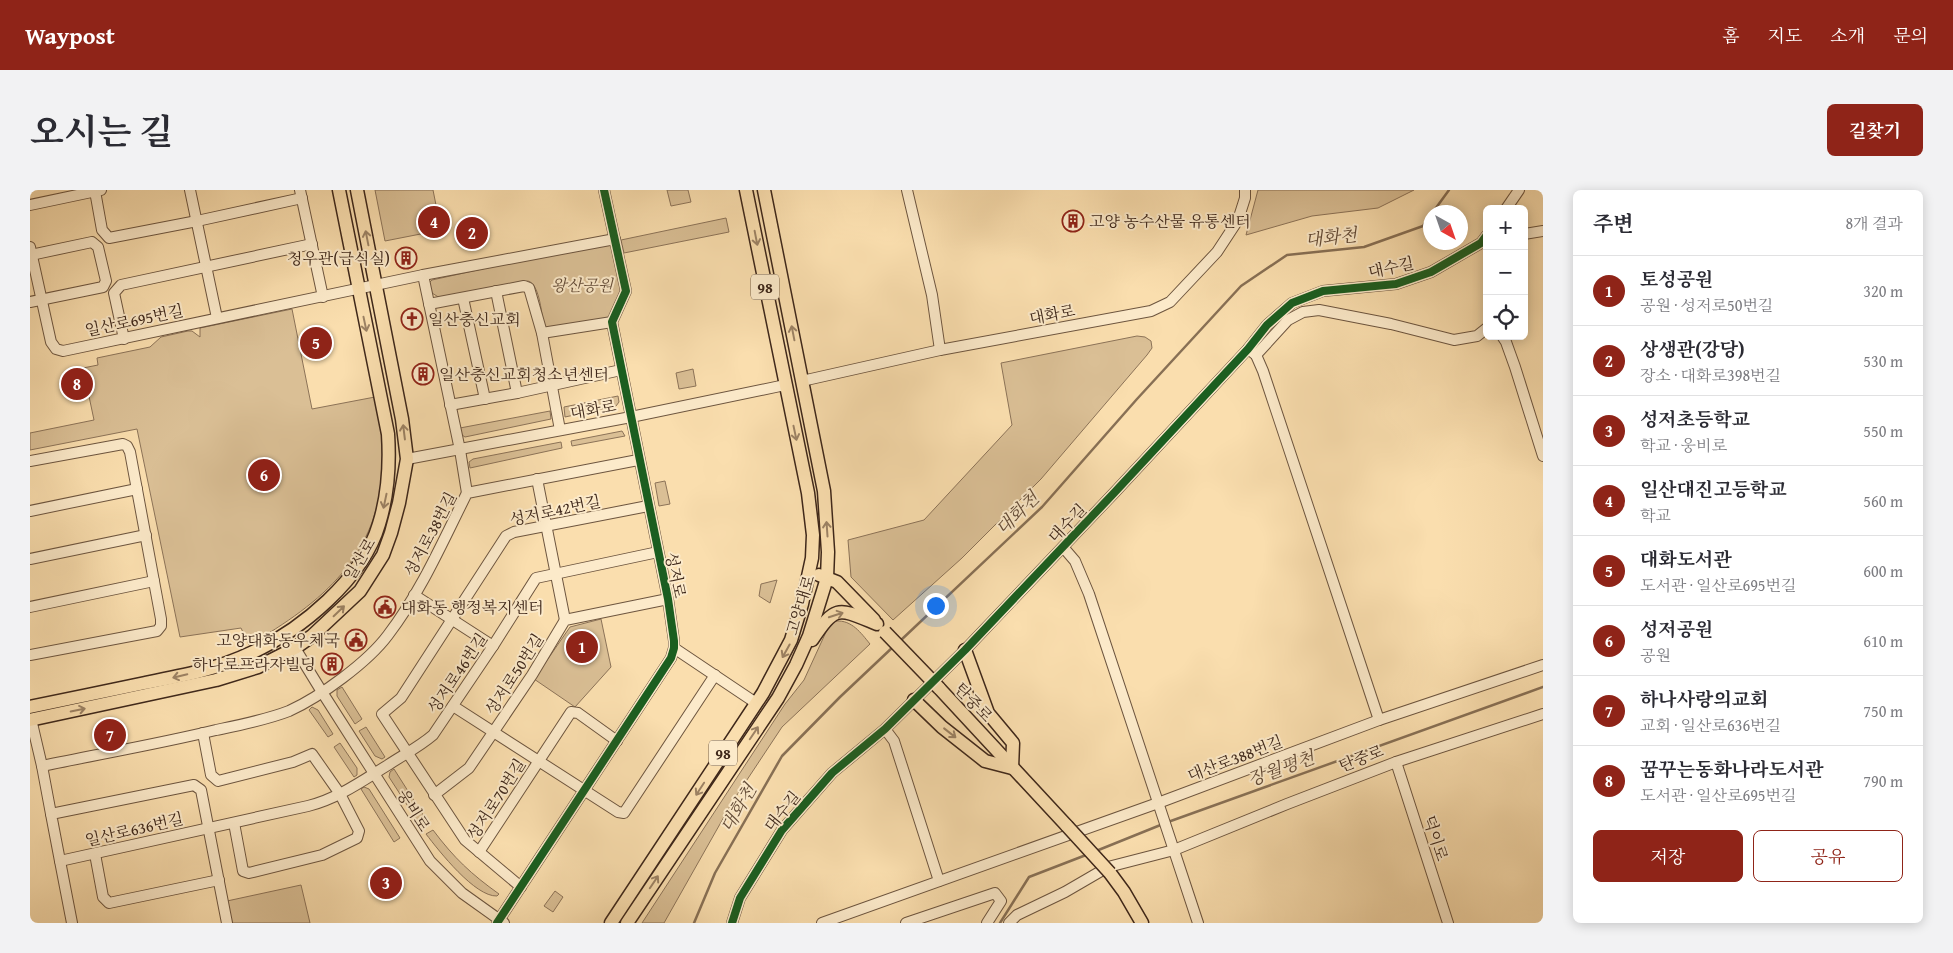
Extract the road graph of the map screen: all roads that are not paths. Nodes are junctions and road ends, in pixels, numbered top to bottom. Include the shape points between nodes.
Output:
1 (190, 190) edge
2 (339, 190) edge
3 (357, 190) edge
4 (604, 190) edge
5 (746, 190) edge
6 (764, 190) edge
7 (907, 190) edge
8 (1246, 190) edge
9 (1519, 190) edge
10 (96, 191) edge
11 (301, 194) edge
12 (30, 205) edge
13 (1509, 205) edge
14 (197, 222) junction
15 (1543, 230) edge
16 (1528, 233) edge
17 (615, 239) junction
18 (1483, 241) edge
19 (312, 244) junction
20 (31, 251) edge
21 (207, 267) junction
22 (423, 275) junction
23 (376, 285) junction
24 (358, 289) junction
25 (496, 292) junction
26 (323, 297) junction
27 (463, 298) junction
28 (43, 300) junction
29 (30, 302) edge
30 (429, 304) junction
31 (217, 318) junction
32 (612, 322) junction
33 (1483, 331) edge
34 (542, 333) junction
35 (124, 339) junction
36 (1505, 340) edge
37 (1248, 348) junction
38 (940, 350) junction
39 (1256, 355) junction
40 (621, 370) junction
41 (802, 381) junction
42 (551, 385) junction
43 (785, 385) junction
44 (517, 393) junction
45 (485, 399) junction
46 (450, 405) junction
47 (631, 417) junction
48 (560, 430) junction
49 (460, 450) junction
50 (1543, 456) edge
51 (407, 459) junction
52 (638, 460) junction
53 (30, 462) edge
54 (537, 479) junction
55 (137, 489) junction
56 (467, 493) junction
57 (648, 506) junction
58 (30, 511) edge
59 (547, 526) junction
60 (146, 536) junction
61 (1063, 547) junction
62 (658, 552) junction
63 (30, 560) edge
64 (810, 571) junction
65 (556, 573) junction
66 (827, 578) junction
67 (154, 581) junction
68 (414, 595) junction
69 (668, 600) junction
70 (30, 607) edge
71 (452, 620) junction
72 (565, 620) junction
73 (881, 628) junction
74 (493, 646) junction
75 (295, 648) junction
76 (674, 648) junction
77 (965, 650) junction
78 (30, 655) edge
79 (796, 665) junction
80 (1543, 665) edge
81 (715, 675) junction
82 (322, 692) junction
83 (914, 700) junction
84 (756, 703) junction
85 (453, 706) junction
86 (30, 713) edge
87 (1543, 714) edge
88 (1379, 720) junction
89 (885, 729) junction
90 (494, 732) junction
91 (203, 734) junction
92 (617, 741) junction
93 (407, 753) junction
94 (538, 761) junction
95 (1396, 762) junction
96 (42, 766) junction
97 (1012, 768) junction
98 (374, 774) junction
99 (584, 790) junction
100 (340, 794) junction
101 (434, 795) junction
102 (1159, 806) junction
103 (51, 814) junction
104 (234, 823) junction
105 (211, 828) junction
106 (1172, 846) junction
107 (479, 852) junction
108 (95, 854) junction
109 (60, 861) junction
110 (1109, 870) junction
111 (219, 880) junction
112 (939, 881) junction
113 (521, 887) junction
114 (500, 922) edge
115 (72, 923) edge
116 (227, 923) edge
117 (611, 923) edge
118 (627, 923) edge
119 (732, 923) edge
120 (822, 923) edge
121 (906, 923) edge
122 (987, 923) edge
123 (1009, 923) edge
124 (1142, 923) edge
125 (1198, 923) edge
126 (1448, 923) edge

1 - 14 street
2 - 24 main road, 일산로
23 -> 3 main road, 일산로
4 - 17 street
5 -> 43 main road, 고양대로 / 98
41 -> 6 main road, 고양대로 / 98
7 - 38 street via 932,294
8 - 38 street, 대화로 via 1238,220 1217,252 1170,302 1151,311
9 - 13 street
10 - 12 street
10 - 14 street via 102,230 109,238
11 - 14 street
11 - 19 street
14 - 21 street
15 - 16 street
17 - 22 street, 일산로695번길
17 - 32 street via 626,291
18 - 37 street, 대수길 via 1431,272 1396,284 1323,291 1292,303
19 - 21 street
19 - 26 street
20 - 28 street, 일산로695번길
20 - 28 street via 92,242 98,247 106,281 103,287
21 - 31 street
21 - 35 street via 121,285 114,293
22 - 23 street, 일산로695번길
22 - 30 street
23 - 24 street, 일산로695번길
51 -> 23 main road, 일산로
24 - 26 street, 일산로695번길
24 -> 86 main road, 일산로 via 388,434 390,463 379,525 353,573 300,624 251,654 204,670
25 - 27 street
25 - 34 street via 524,286 530,288
25 - 44 street
26 - 31 street, 일산로695번길
27 - 30 street
27 - 45 street
28 - 29 street
28 - 35 street, 일산로695번길 via 51,342 56,349 63,351
30 - 46 street
31 - 35 street, 일산로695번길
32 - 34 street
32 - 40 street, 성저로
33 - 39 street via 1477,336 1454,340 1320,310 1304,312 1288,320
34 - 42 street
36 - 50 street
37 - 39 street
37 - 61 street, 대수길
38 - 41 street, 대화로
39 - 88 street
40 - 42 street
40 - 47 street, 성저로
66 -> 41 main road, 고양대로 / 98 via 824,491
42 - 44 street
42 - 48 street
43 - 47 street, 대화로
43 -> 64 main road, 고양대로 / 98 via 808,493 813,535
44 - 45 street
45 - 46 street
46 - 49 street
47 - 48 street, 대화로
47 - 52 street, 성저로
48 - 49 street, 대화로
49 - 51 street, 대화로
49 - 56 street
75 -> 51 main road, 일산로 via 360,591 383,555 399,502
52 - 54 street, 성저로38번길
52 - 57 street, 성저로
53 - 55 street via 123,444 127,446
54 - 56 street, 성저로38번길
54 - 59 street
55 - 58 street
55 - 60 street
56 - 68 street, 성저로38번길
57 - 59 street, 성저로42번길
57 - 62 street, 성저로
59 - 65 street
59 - 71 street, 성저로42번길 via 506,536
60 - 63 street
60 - 67 street
61 - 77 street, 대수길
61 - 102 street, 대수길 via 1075,561 1089,594
62 - 65 street, 성저로46번길
62 - 69 street, 성저로
64 - 66 main road
64 -> 84 main road, 고양대로 / 98 via 792,640
65 - 72 street
65 - 74 street, 성저로46번길 via 536,578
66 - 73 main road via 837,582
66 - 79 main road, 고양대로 / 98 via 809,636
67 - 70 street
67 - 78 street via 161,619 157,632
68 - 71 street
68 - 82 street, 성저로38번길 via 379,646
69 - 72 street
69 - 76 street, 성저로
71 - 74 street
71 - 93 street, 성저로42번길 via 401,698 382,714
72 - 90 street, 성저로50번길
79 -> 73 main road via 831,614 845,612
73 - 97 main road, 탄중로, bridge
74 - 85 street, 성저로46번길
75 - 82 street, 웅비로
86 -> 75 main road, 일산로 via 216,680 258,667
76 - 81 street
76 - 92 street via 671,658
77 - 83 street, 대수길
77 - 97 main road via 988,713 1013,743
118 -> 79 main road, 고양대로 / 98 via 778,698
80 - 88 street, 대산로388번길
81 - 84 street
81 - 99 street via 624,813
82 - 91 street via 288,711
82 - 98 street, 웅비로
83 - 89 street, 대수길
83 -> 97 main road via 985,761
84 -> 117 main road, 고양대로 / 98
85 - 90 street, 성저로70번길
85 - 93 street, 성저로46번길 via 433,735
86 - 96 street
87 - 95 street, 탄중로
88 - 102 street, 대산로388번길
89 - 112 street via 894,741
89 - 119 street, 대수길 via 832,773 782,830 740,898
90 - 94 street, 성저로70번길
90 - 101 street, 성저로50번길 via 469,768
91 - 96 street
91 - 100 street via 212,775 218,781 312,754
92 - 94 street, 성저로70번길 via 572,712
92 - 99 street
93 - 98 street, 성저로46번길
93 - 101 street
94 - 99 street, 성저로70번길
94 - 107 street, 성저로70번길
95 - 106 street, 탄중로
95 - 126 street, 덕이로
96 - 103 street
97 - 110 main road, 탄중로, bridge
98 - 100 street, 성저로46번길
98 - 114 street, 웅비로 via 430,861 462,893
99 - 113 street
100 - 104 street, 일산로636번길 via 323,802
100 - 104 street via 359,835 322,855 249,873 243,870
101 - 107 street via 465,840
102 - 106 street, 대수길
102 - 112 street, 대산로388번길
103 - 105 street, 일산로636번길 via 194,785 201,790
103 - 109 street
104 - 105 street, 일산로636번길
105 - 108 street, 일산로636번길
105 - 111 street
106 - 110 street, 탄중로
106 - 125 street
107 - 113 street
108 - 109 street, 일산로636번길
108 - 111 street via 103,897 109,903
109 - 115 street
110 - 123 street via 1017,915
110 - 124 main road
111 - 116 street
112 - 120 street
113 - 114 street
121 - 122 street via 995,893 1001,900

